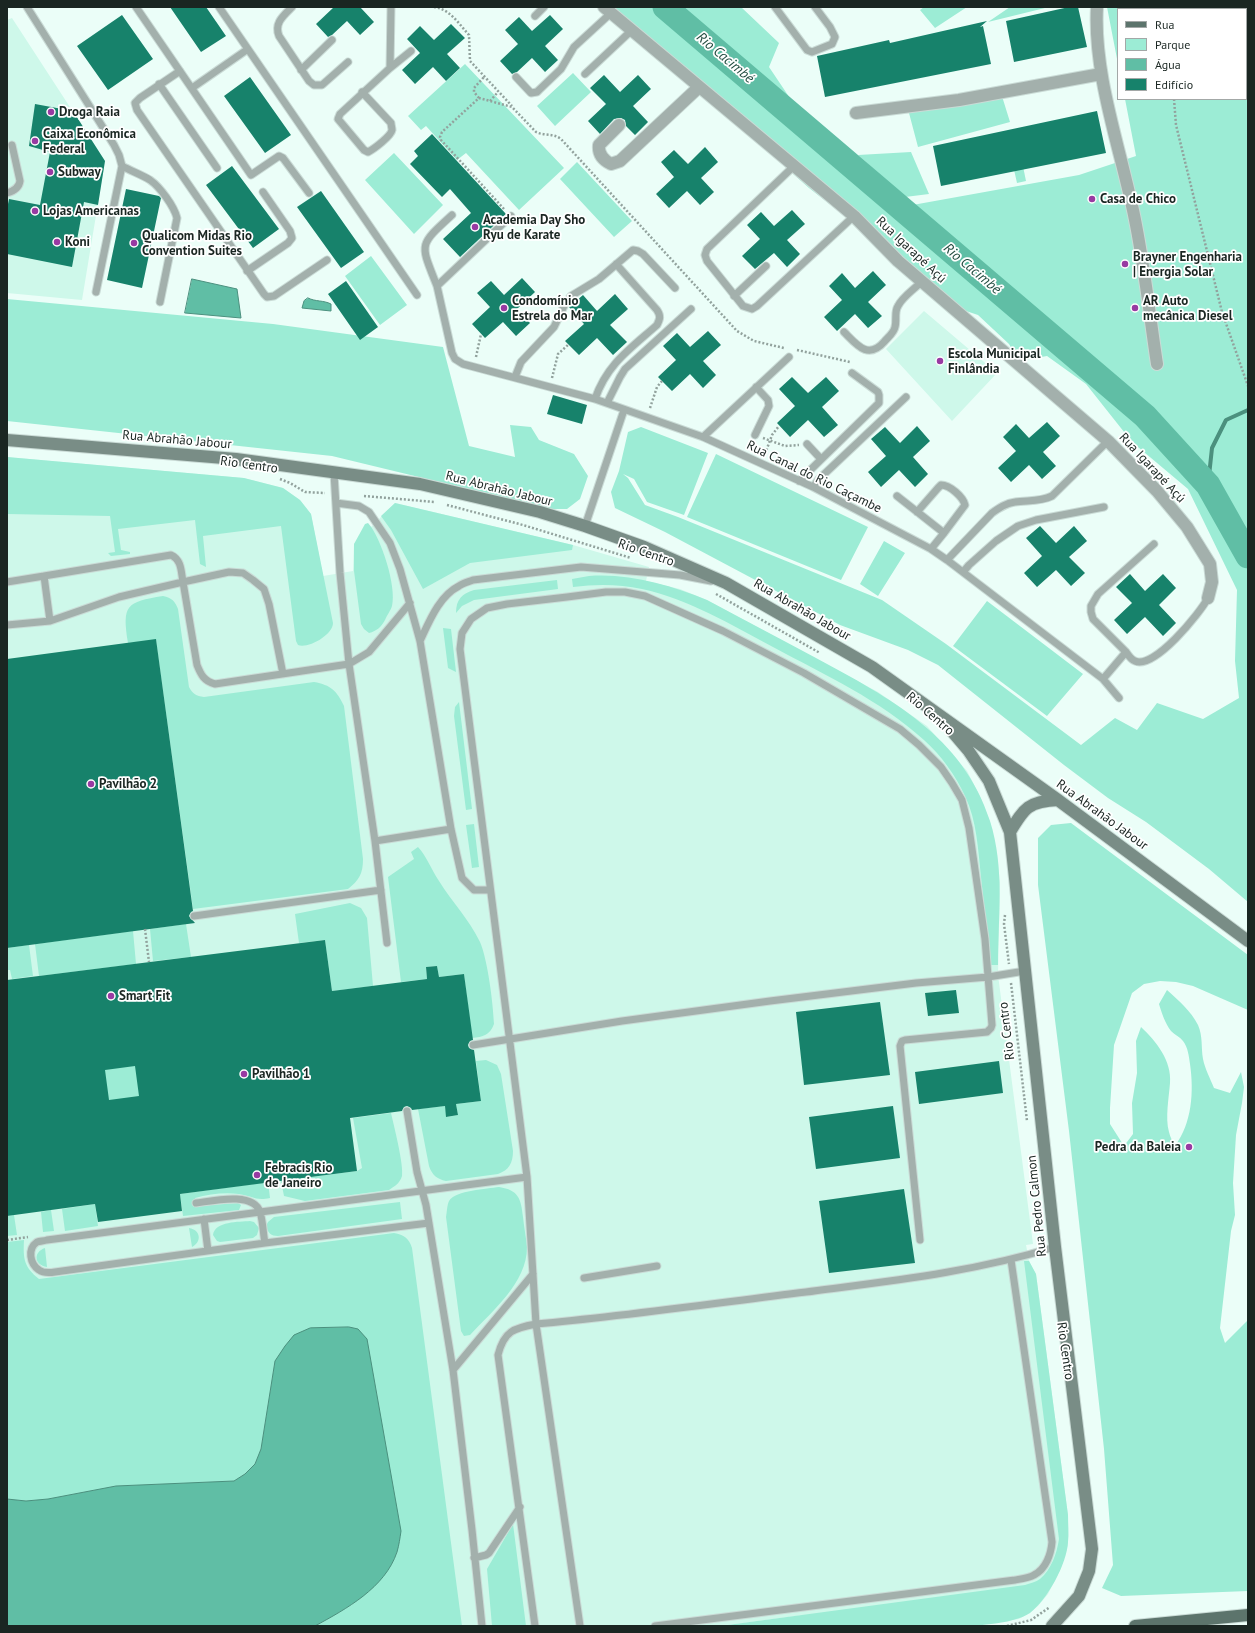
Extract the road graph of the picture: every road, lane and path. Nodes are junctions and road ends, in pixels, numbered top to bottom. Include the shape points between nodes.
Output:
1 (27, 7) edge
2 (136, 7) edge
3 (219, 7) edge
4 (292, 7) edge
5 (392, 7) edge
6 (434, 7) edge
7 (544, 7) edge
8 (775, 7) edge
9 (814, 7) edge
10 (1097, 7) edge
11 (608, 10) edge
12 (535, 16) dead end
13 (632, 30) junction
14 (332, 40) dead end
15 (248, 49) junction
16 (411, 51) dead end
17 (348, 62) dead end
18 (390, 68) junction
19 (301, 70) junction
20 (180, 71) junction
21 (585, 74) dead end
22 (1101, 74) junction
23 (484, 77) junction
24 (516, 77) dead end
25 (159, 84) junction
26 (699, 87) junction
27 (192, 88) junction
28 (362, 92) junction
29 (498, 92) junction
30 (479, 98) junction
31 (1174, 100) edge
32 (490, 101) junction
33 (512, 107) junction
34 (856, 113) dead end
35 (619, 125) dead end
36 (12, 145) dead end
37 (122, 166) junction
38 (794, 166) junction
39 (216, 168) dead end
40 (263, 192) dead end
41 (7, 193) edge
42 (309, 193) dead end
43 (452, 215) dead end
44 (511, 216) joint
45 (854, 216) junction
46 (327, 260) dead end
47 (616, 264) junction
48 (766, 266) dead end
49 (247, 272) junction
50 (922, 281) junction
51 (437, 286) junction
52 (675, 288) dead end
53 (96, 292) dead end
54 (417, 295) dead end
55 (734, 296) junction
56 (160, 302) dead end
57 (691, 309) dead end
58 (844, 332) dead end
59 (481, 334) dead end
60 (569, 344) dead end
61 (476, 354) dead end
62 (789, 356) dead end
63 (850, 362) dead end
64 (1157, 364) dead end
65 (852, 373) dead end
66 (552, 376) dead end
67 (515, 377) junction
68 (662, 381) dead end
69 (1248, 386) edge
70 (756, 387) junction
71 (906, 397) dead end
72 (595, 399) junction
73 (606, 403) junction
74 (651, 405) dead end
75 (624, 410) junction
76 (779, 426) dead end
77 (756, 435) joint
78 (703, 437) junction
79 (7, 440) edge
80 (770, 440) junction
81 (1108, 441) junction
82 (807, 444) joint
83 (766, 450) dead end
84 (821, 459) junction
85 (334, 473) junction
86 (276, 478) dead end
87 (800, 481) junction
88 (813, 487) junction
89 (336, 494) junction
90 (359, 496) dead end
91 (897, 496) dead end
92 (336, 503) junction
93 (1104, 507) dead end
94 (917, 512) junction
95 (585, 526) junction
96 (944, 533) junction
97 (1154, 544) dead end
98 (931, 549) junction
99 (637, 559) dead end
100 (948, 560) junction
101 (964, 571) junction
102 (44, 576) junction
103 (7, 582) edge
104 (183, 582) junction
105 (726, 583) junction
106 (713, 592) dead end
107 (1208, 598) joint
108 (410, 603) junction
109 (50, 621) junction
110 (7, 625) edge
111 (420, 641) junction
112 (1126, 652) junction
113 (825, 657) dead end
114 (349, 664) junction
115 (283, 674) junction
116 (1103, 679) junction
117 (1119, 698) dead end
118 (937, 714) junction
119 (1058, 800) junction
120 (451, 829) junction
121 (1010, 832) junction
122 (375, 841) junction
123 (381, 890) junction
124 (490, 890) junction
125 (1005, 909) dead end
126 (194, 916) dead end
127 (144, 930) dead end
128 (1248, 941) edge
129 (387, 943) dead end
130 (149, 962) dead end
131 (1025, 971) junction
132 (1010, 973) junction
133 (988, 977) junction
134 (509, 1040) junction
135 (474, 1045) dead end
136 (407, 1111) dead end
137 (1027, 1124) dead end
138 (527, 1178) junction
139 (423, 1192) junction
140 (196, 1203) dead end
141 (260, 1212) junction
142 (204, 1219) junction
143 (429, 1223) junction
144 (920, 1240) dead end
145 (265, 1243) junction
146 (1055, 1247) junction
147 (208, 1251) junction
148 (1012, 1260) junction
149 (657, 1266) dead end
150 (533, 1274) junction
151 (584, 1278) dead end
152 (536, 1324) junction
153 (453, 1370) junction
154 (520, 1507) junction
155 (474, 1558) junction
156 (1054, 1603) dead end
157 (1248, 1615) edge
158 (482, 1626) edge
159 (535, 1626) edge
160 (580, 1626) edge
161 (656, 1626) edge
162 (1007, 1626) edge
163 (1052, 1626) edge
164 (1135, 1626) edge

1 - 37 lane via 114,145
2 - 20 lane
3 - 15 lane
4 - 19 lane via 276,30
5 - 18 lane
6 - 23 path via 449,13 469,35 470,61
7 - 12 lane
8 - 9 lane via 807,50 812,52 832,44 835,37
10 - 22 street via 1096,27
11 - 13 street, Rua Igarapé Açú
11 - 24 lane via 574,47 561,69 537,92 531,93
13 - 21 lane
13 - 26 street, Rua Igarapé Açú
14 - 19 lane
15 - 27 lane
15 - 54 lane
16 - 18 lane
17 - 19 lane via 322,85 314,85
18 - 28 lane
20 - 25 lane
20 - 27 lane
22 - 34 street via 959,100
22 - 64 street via 1136,226
23 - 29 path
23 - 30 path via 474,88
25 - 39 lane
25 - 49 lane via 140,98 136,104 137,110
26 - 35 street via 620,161 611,164 600,154 599,144
26 - 38 street, Rua Igarapé Açú
27 - 42 lane via 251,175 279,156 284,158
28 - 28 lane via 338,119 368,152 390,134 392,129 391,123
29 - 32 path
29 - 33 path
30 - 32 path
30 - 44 path via 442,132 441,140
31 - 69 path via 1176,125 1222,312
32 - 33 path
33 - 63 path via 536,132 561,139 737,331 754,341
36 - 41 lane via 20,186
37 - 53 lane
37 - 56 lane via 150,180 175,210 176,218
38 - 45 street, Rua Igarapé Açú
38 - 55 lane via 707,249 707,261
40 - 49 lane via 290,231 292,238
43 - 51 lane via 430,235 425,244 424,251
44 - 51 lane
45 - 50 street, Rua Igarapé Açú via 898,261
45 - 55 lane via 757,306 747,309
46 - 49 lane via 271,297 264,294
47 - 52 lane via 633,250 638,251
47 - 67 lane via 599,279 571,296 554,328 521,362
47 - 72 lane via 657,310 660,319 609,369
48 - 55 lane
50 - 58 lane via 899,303 896,309 895,330 879,347 872,351 865,350
50 - 81 street, Rua Igarapé Açú
51 - 67 lane, Rua Canal do Rio Caçambe via 455,359 463,364
57 - 73 lane via 625,369
59 - 61 path
60 - 66 path via 558,354
62 - 70 lane
65 - 84 lane via 878,392 879,403
67 - 72 lane, Rua Canal do Rio Caçambe
68 - 74 path via 657,387
70 - 77 lane via 768,400 769,406
70 - 78 lane
71 - 88 lane
72 - 73 lane, Rua Canal do Rio Caçambe
73 - 75 lane, Rua Canal do Rio Caçambe
75 - 78 lane, Rua Canal do Rio Caçambe
75 - 95 lane
76 - 80 path
77 - 80 path
78 - 87 lane, Rua Canal do Rio Caçambe
79 - 85 street, Rua Abrahão Jabour via 236,459
80 - 82 path via 785,446
80 - 83 path
81 - 100 lane via 1052,496 1043,500 1013,502 992,513
81 - 107 street, Rua Igarapé Açú via 1187,526 1210,564 1212,582
82 - 84 lane
84 - 87 lane
85 - 89 lane
85 - 95 street, Rua Abrahão Jabour via 420,484 540,512
86 - 89 path, Rio Centro via 305,492
87 - 88 lane, Rua Canal do Rio Caçambe
88 - 98 lane, Rua Canal do Rio Caçambe
89 - 92 lane
90 - 99 path, Rio Centro via 435,502
91 - 94 lane
92 - 108 lane via 359,506 369,512 376,521 390,543
92 - 114 lane
93 - 101 lane via 1018,526 996,541
94 - 96 lane
94 - 96 lane via 941,485 948,486 965,505
95 - 105 street, Rua Abrahão Jabour via 644,547
96 - 98 lane
97 - 112 lane via 1098,594 1091,606 1093,619
98 - 100 lane, Rua Canal do Rio Caçambe
100 - 101 lane, Rua Canal do Rio Caçambe
101 - 116 lane, Rua Canal do Rio Caçambe
102 - 103 lane
102 - 104 lane via 171,555 179,562
102 - 109 lane
104 - 109 lane via 119,597
104 - 115 lane via 229,572 243,573 264,589
104 - 115 lane via 197,665 206,682 215,684
105 - 111 lane via 680,575 581,567 487,577 457,586 445,596
105 - 118 street, Rua Abrahão Jabour via 872,667
106 - 113 path
107 - 112 lane via 1191,624 1155,656 1143,662 1135,661
108 - 111 lane
108 - 114 lane via 369,652
109 - 110 lane
111 - 120 lane
112 - 116 lane
114 - 115 lane
114 - 122 lane
116 - 117 lane, Rua Canal do Rio Caçambe
118 - 119 street, Rua Abrahão Jabour
118 - 121 street, Rua Abrahão Jabour via 968,750 988,781
119 - 121 street via 1045,800 1033,804 1021,814
119 - 128 street, Rua Abrahão Jabour
120 - 122 lane
120 - 124 lane via 462,878 474,890
121 - 131 street, Rua Pedro Calmon
122 - 123 lane
123 - 126 lane
123 - 129 lane
124 - 133 lane via 460,649 462,633 472,619 487,608 606,592 626,592 645,596 762,650 867,708 920,745 952,783 964,807 985,939
124 - 134 lane
125 - 132 path, Rio Centro via 1004,924
127 - 130 path
131 - 132 lane
131 - 146 street, Rua Pedro Calmon
132 - 133 lane
132 - 137 path, Rio Centro
133 - 134 lane via 770,1001 622,1021
133 - 144 lane via 992,1025 990,1030 905,1040 900,1046
134 - 135 lane
134 - 138 lane
136 - 139 lane via 417,1172
138 - 139 lane
138 - 150 lane
139 - 141 lane
139 - 143 lane
140 - 141 lane via 236,1198 254,1204
141 - 142 lane
141 - 145 lane
142 - 147 lane
142 - 147 lane via 37,1242 30,1258 39,1271 48,1273
143 - 145 lane
143 - 153 lane
145 - 147 lane
146 - 148 lane
146 - 163 street, Rua Pedro Calmon via 1092,1549 1089,1571 1079,1596
148 - 152 lane via 976,1268 842,1287
148 - 161 lane via 1052,1542 1046,1563 1040,1570 1034,1576 1015,1580
149 - 151 lane
150 - 152 lane
150 - 153 lane
152 - 154 lane via 519,1327 510,1332 503,1340 498,1355
152 - 160 lane
153 - 155 lane
154 - 155 lane via 489,1553
154 - 159 lane
155 - 158 lane
156 - 162 path via 1031,1620
157 - 164 main road

